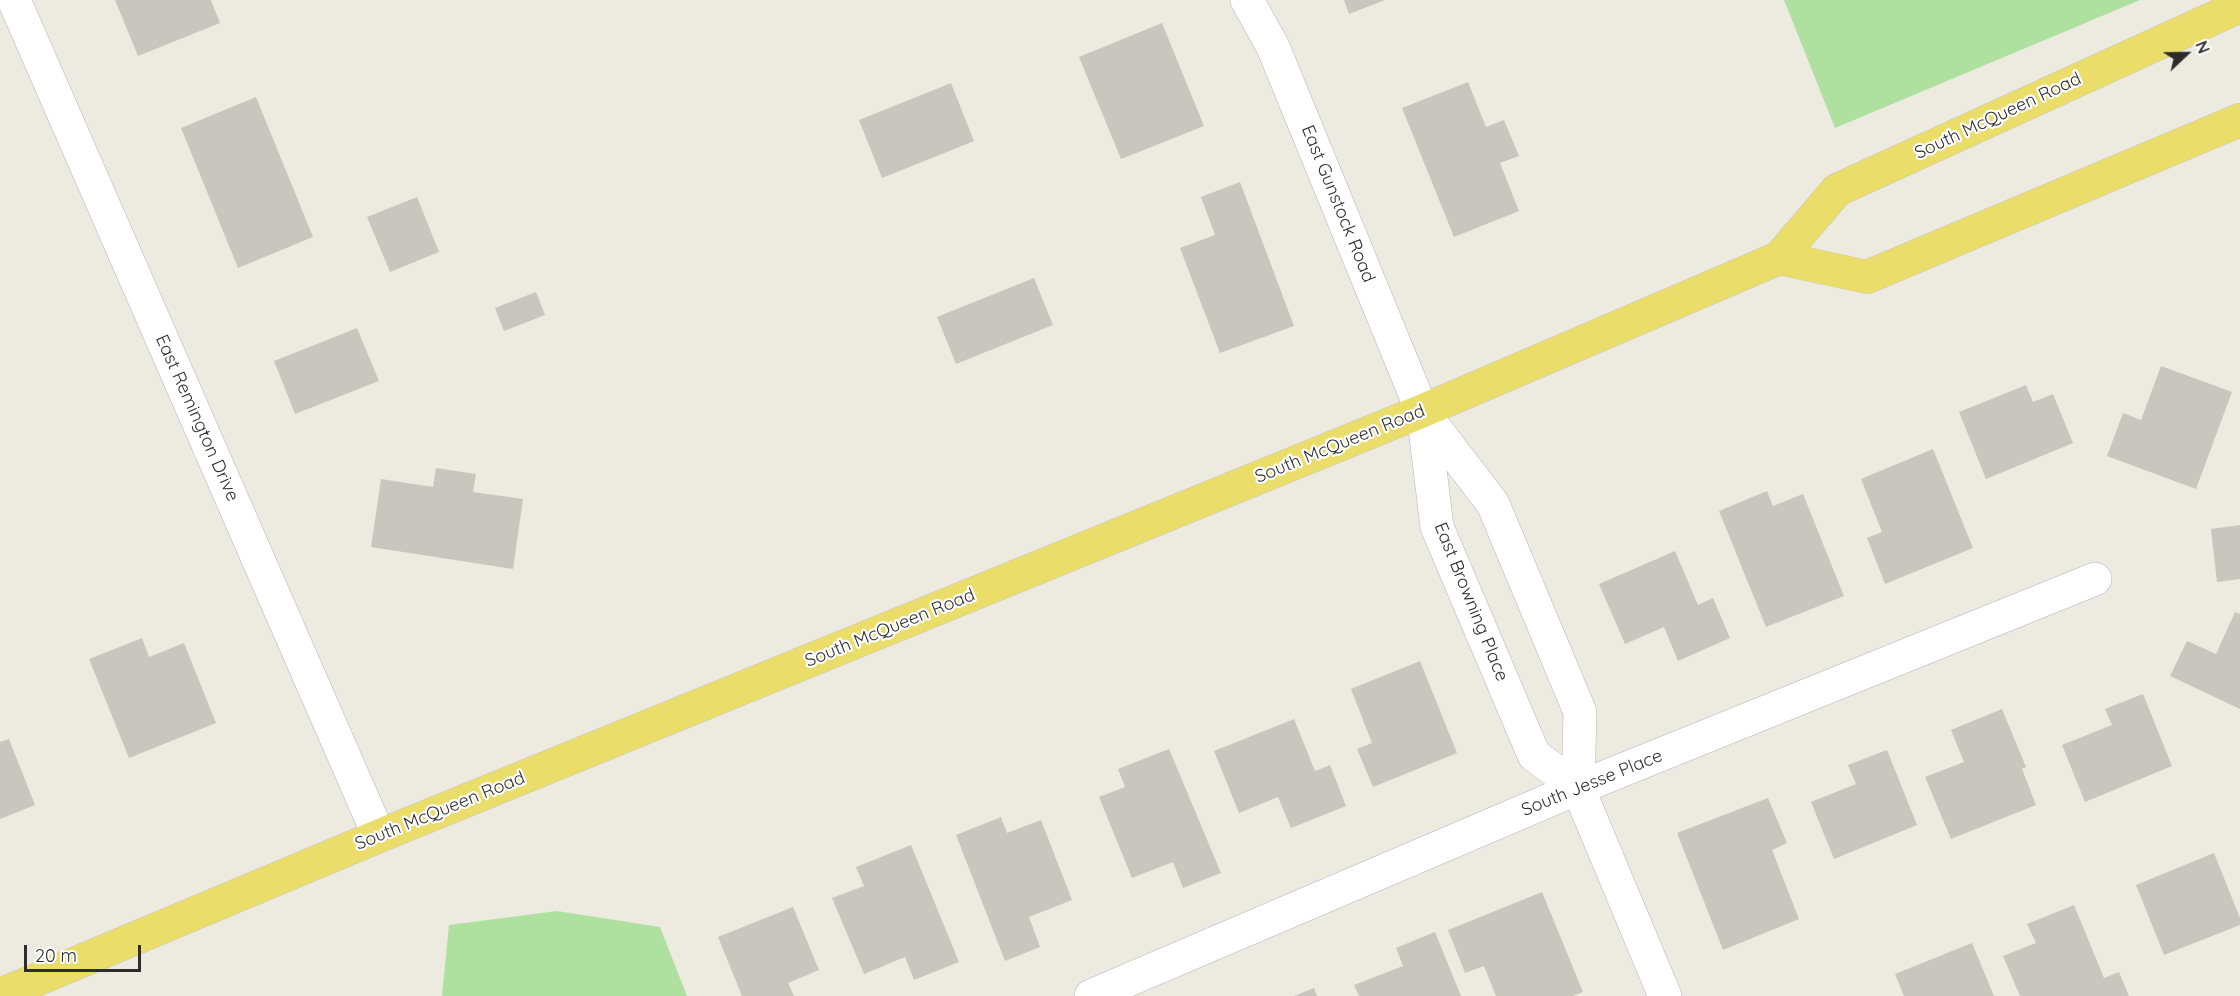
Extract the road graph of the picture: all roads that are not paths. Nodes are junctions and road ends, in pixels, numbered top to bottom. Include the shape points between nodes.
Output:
1 (14, 0) edge
2 (1247, 0) edge
3 (2240, 6) edge
4 (2240, 120) edge
5 (1779, 258) junction
6 (1422, 411) junction
7 (2095, 579) dead end
8 (1578, 788) junction
9 (379, 836) junction
10 (0, 995) edge
11 (1092, 996) edge
12 (1665, 996) edge

1 - 9 street, East Remington Drive
2 - 6 street, East Gunstock Road via 1273,47
3 - 5 main road, South McQueen Road via 1837,190
4 - 5 main road via 1867,277
5 - 6 main road, South McQueen Road
6 - 8 street via 1493,504 1580,712
6 - 8 street, East Browning Place via 1437,527 1534,755
6 - 9 main road, South McQueen Road
7 - 8 street, South Jesse Place
8 - 11 street, South Jesse Place
8 - 12 street
9 - 10 main road, South McQueen Road

